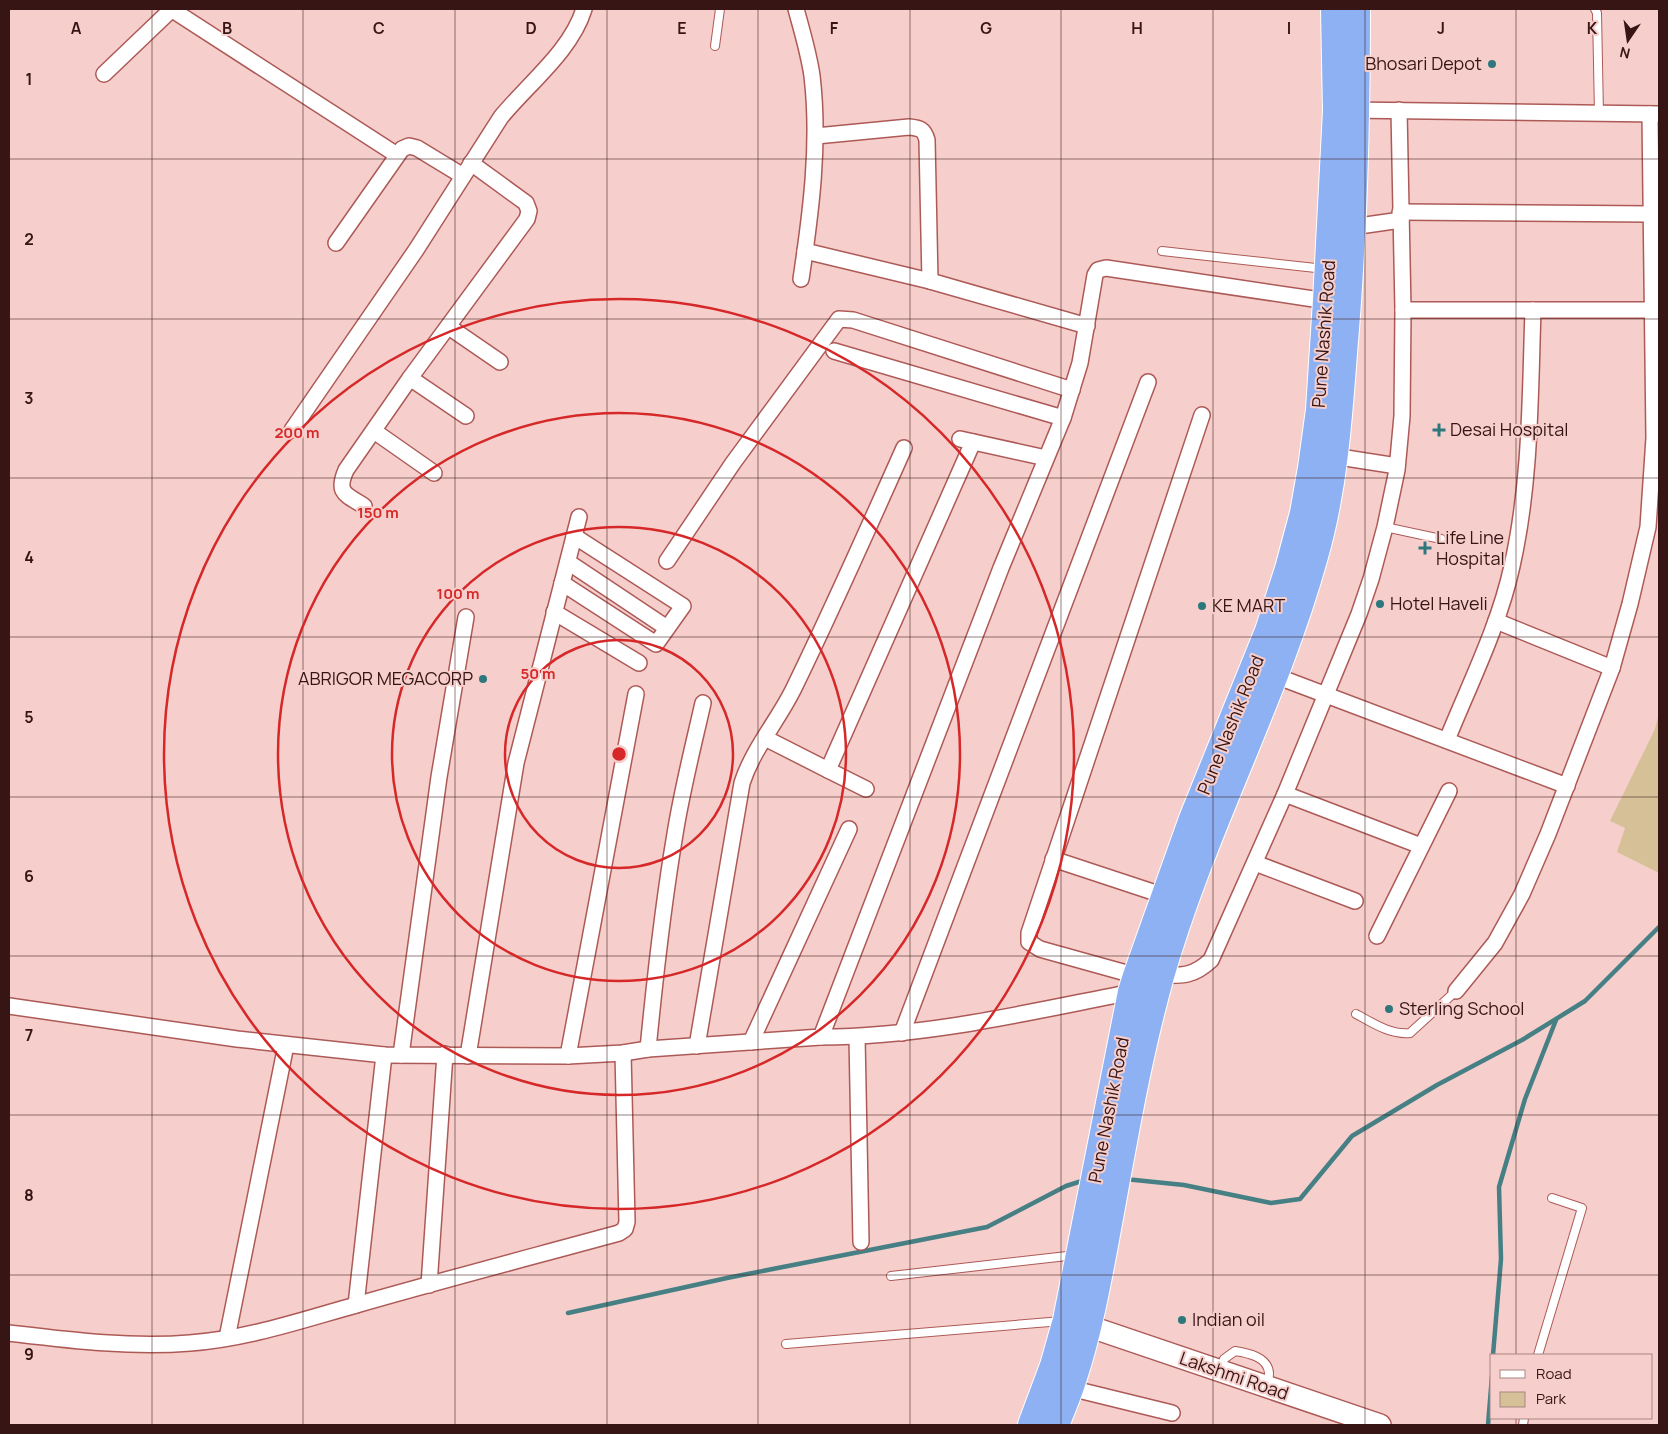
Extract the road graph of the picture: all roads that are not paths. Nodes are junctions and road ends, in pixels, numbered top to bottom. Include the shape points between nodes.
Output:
1 (171, 9) edge
2 (584, 9) edge
3 (720, 9) edge
4 (796, 9) edge
5 (1336, 9) edge
6 (1356, 9) edge
7 (1595, 9) edge
8 (715, 46) dead end
9 (104, 74) dead end
10 (1346, 110) junction
11 (1399, 110) junction
12 (1599, 114) junction
13 (1655, 114) edge
14 (816, 136) junction
15 (397, 155) junction
16 (471, 163) junction
17 (463, 176) junction
18 (1651, 214) junction
19 (1401, 216) junction
20 (1352, 227) junction
21 (336, 243) dead end
22 (805, 251) junction
23 (1162, 251) dead end
24 (1329, 270) junction
25 (801, 279) dead end
26 (930, 281) junction
27 (1327, 301) junction
28 (1403, 310) junction
29 (1533, 310) junction
30 (1653, 310) junction
31 (1087, 326) junction
32 (449, 327) junction
33 (834, 351) dead end
34 (500, 362) dead end
35 (410, 378) junction
36 (1148, 382) dead end
37 (1072, 390) junction
38 (1202, 415) dead end
39 (466, 416) dead end
40 (1063, 418) junction
41 (292, 430) dead end
42 (374, 431) junction
43 (904, 448) dead end
44 (1333, 456) junction
45 (1046, 458) junction
46 (1398, 466) junction
47 (434, 473) dead end
48 (364, 506) dead end
49 (579, 517) dead end
50 (1385, 527) junction
51 (1653, 528) edge
52 (574, 536) junction
53 (1442, 539) dead end
54 (667, 561) dead end
55 (568, 562) junction
56 (562, 583) junction
57 (554, 612) junction
58 (466, 617) dead end
59 (1496, 621) junction
60 (667, 628) junction
61 (639, 663) dead end
62 (1612, 668) junction
63 (1264, 672) junction
64 (636, 694) dead end
65 (1325, 694) junction
66 (703, 703) dead end
67 (765, 738) junction
68 (1446, 740) junction
69 (828, 770) junction
70 (1567, 786) junction
71 (866, 789) dead end
72 (1449, 791) dead end
73 (1285, 794) junction
74 (849, 829) dead end
75 (1421, 846) junction
76 (1054, 858) junction
77 (1255, 863) junction
78 (1165, 896) junction
79 (1354, 902) dead end
80 (1377, 936) dead end
81 (1143, 981) junction
82 (1456, 991) joint
83 (9, 1006) edge
84 (1356, 1014) dead end
85 (902, 1033) junction
86 (821, 1037) junction
87 (857, 1037) junction
88 (752, 1042) junction
89 (286, 1044) junction
90 (697, 1046) junction
91 (648, 1049) junction
92 (623, 1053) junction
93 (445, 1054) junction
94 (384, 1055) junction
95 (401, 1055) junction
96 (468, 1056) junction
97 (568, 1056) junction
98 (1552, 1198) dead end
99 (861, 1242) dead end
100 (1080, 1255) junction
101 (891, 1276) dead end
102 (429, 1285) junction
103 (356, 1305) junction
104 (1078, 1323) junction
105 (9, 1333) edge
106 (227, 1338) junction
107 (786, 1344) dead end
108 (1538, 1354) edge
109 (1070, 1388) junction
110 (1172, 1412) dead end
111 (1032, 1425) edge
112 (1055, 1425) edge
113 (1380, 1425) edge

1 - 9 street
1 - 15 street
2 - 16 street via 573,34 501,117
3 - 8 lane
4 - 14 street via 812,74
5 - 10 highway, Pune Nashik Road
6 - 10 highway, Pune Nashik Road
7 - 12 lane
10 - 11 street
10 - 20 highway, Pune Nashik Road
10 - 24 highway, Pune Nashik Road
11 - 12 street
11 - 19 street
12 - 13 street
13 - 18 street
14 - 22 street
14 - 26 street via 909,127 924,132 927,140
15 - 17 street via 409,146 417,148
15 - 21 street
16 - 17 street
16 - 32 street via 526,203 529,211 527,219
17 - 41 street
18 - 19 street
18 - 30 street
19 - 20 street
19 - 28 street
20 - 44 highway, Pune Nashik Road
22 - 25 street
22 - 26 street
23 - 24 lane
24 - 27 highway, Pune Nashik Road
26 - 31 street
27 - 31 street via 1106,268 1094,275
27 - 63 highway, Pune Nashik Road via 1320,410 1312,468 1304,513
28 - 29 street
28 - 46 street
29 - 30 street
29 - 59 street via 1528,456 1522,516 1512,568
30 - 51 street
31 - 37 street
32 - 34 street
32 - 35 street
33 - 40 street
35 - 39 street
35 - 42 street
36 - 85 street
37 - 40 street
37 - 54 street via 853,320 839,319 733,462
38 - 76 street
40 - 45 street
42 - 47 street
42 - 48 street via 341,482 344,493
43 - 67 street via 819,637
44 - 46 street
44 - 63 highway, Pune Nashik Road via 1316,552 1304,591
45 - 69 street via 966,441
45 - 86 street
46 - 50 street
49 - 52 street
50 - 53 lane
50 - 65 street via 1372,579
51 - 62 street
52 - 55 street
52 - 60 street via 683,606
55 - 56 street
55 - 60 street
56 - 57 street
56 - 60 street via 656,644
57 - 61 street
57 - 96 street via 516,763
58 - 95 street via 439,777
59 - 62 street
59 - 68 street
62 - 70 street
63 - 65 street
63 - 78 highway, Pune Nashik Road via 1193,820
63 - 81 highway, Pune Nashik Road via 1223,799 1178,920
64 - 97 street
65 - 68 street
65 - 73 street
66 - 91 street via 674,841
67 - 69 street
67 - 90 street via 748,765 742,783
68 - 70 street
69 - 71 street
70 - 82 street via 1522,894 1495,943
72 - 75 street
73 - 75 street
73 - 77 street
74 - 88 street
75 - 80 street
76 - 78 street
76 - 81 street via 1029,933 1029,942 1040,949
77 - 79 street
77 - 81 street via 1211,960 1202,969 1184,976
78 - 81 highway, Pune Nashik Road
81 - 85 street via 958,1026
81 - 100 highway, Pune Nashik Road
81 - 104 highway, Pune Nashik Road via 1144,1036
82 - 84 lane via 1410,1033 1391,1032
83 - 89 street
85 - 87 street
86 - 87 street
86 - 88 street
87 - 99 street
88 - 90 street
89 - 94 street
89 - 106 street
90 - 91 street
91 - 92 street
92 - 97 street
92 - 102 street via 625,1228 619,1233
93 - 95 street
93 - 96 street
93 - 102 street
94 - 95 street
94 - 103 street
96 - 97 street
98 - 108 lane via 1582,1208
100 - 101 lane
100 - 104 highway, Pune Nashik Road
102 - 103 street
103 - 106 street
104 - 107 lane
104 - 109 highway, Pune Nashik Road
104 - 111 highway, Pune Nashik Road via 1054,1366
104 - 113 main road, Lakshmi Road
105 - 106 street via 79,1341 158,1344
109 - 110 street
109 - 112 highway, Pune Nashik Road

